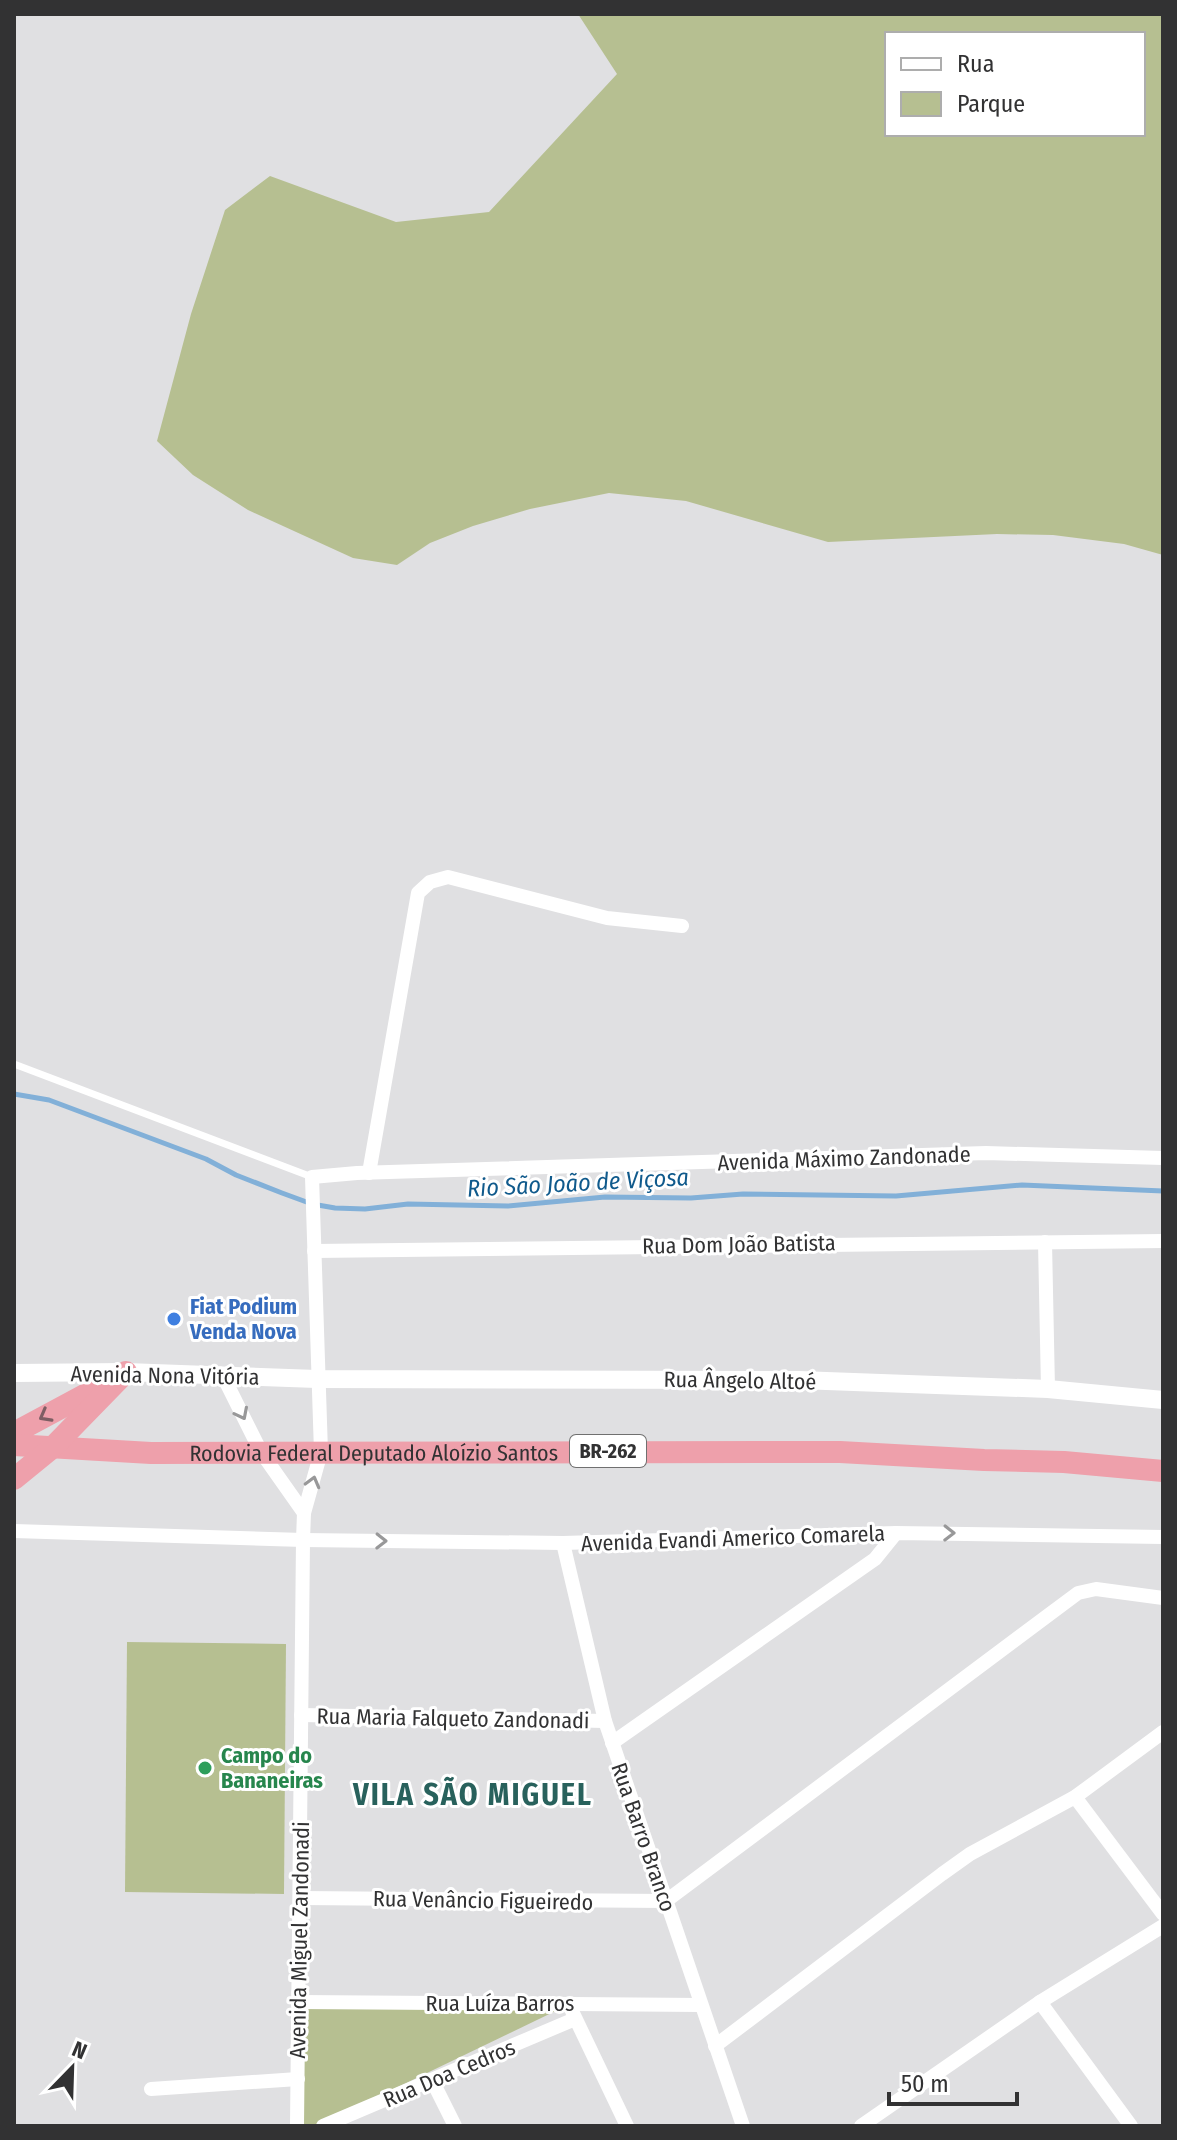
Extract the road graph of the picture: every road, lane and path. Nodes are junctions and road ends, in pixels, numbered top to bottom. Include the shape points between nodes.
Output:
1 (682, 926) dead end
2 (14, 1064) edge
3 (1163, 1158) edge
4 (369, 1173) junction
5 (312, 1181) junction
6 (1163, 1241) edge
7 (1045, 1242) junction
8 (314, 1244) junction
9 (126, 1372) junction
10 (14, 1373) edge
11 (223, 1376) junction
12 (317, 1379) junction
13 (1048, 1389) junction
14 (1163, 1400) edge
15 (14, 1433) edge
16 (14, 1445) edge
17 (52, 1448) junction
18 (261, 1452) junction
19 (321, 1452) junction
20 (1163, 1471) edge
21 (14, 1479) edge
22 (304, 1513) junction
23 (14, 1531) edge
24 (896, 1533) junction
25 (1163, 1537) edge
26 (303, 1540) junction
27 (563, 1543) junction
28 (1163, 1598) edge
29 (301, 1715) junction
30 (605, 1721) junction
31 (1163, 1732) edge
32 (612, 1743) junction
33 (1075, 1797) junction
34 (300, 1898) junction
35 (666, 1901) junction
36 (1163, 1914) edge
37 (1163, 1926) edge
38 (299, 2002) junction
39 (568, 2002) junction
40 (1040, 2002) junction
41 (701, 2005) junction
42 (575, 2019) junction
43 (715, 2046) junction
44 (298, 2079) junction
45 (432, 2080) junction
46 (151, 2089) dead end
47 (297, 2126) edge
48 (323, 2126) edge
49 (455, 2126) edge
50 (627, 2126) edge
51 (743, 2126) edge
52 (861, 2126) edge
53 (1130, 2126) edge

1 - 4 street via 607,918 448,877 430,882 418,893
2 - 5 lane
3 - 4 street, Avenida Máximo Zandonade via 986,1153
4 - 5 street, Avenida Máximo Zandonade
5 - 8 street
6 - 7 street, Rua Dom João Batista
7 - 8 street, Rua Dom João Batista
7 - 13 street
8 - 12 street, Avenida Miguel Zandonadi
9 - 10 street, Avenida Nona Vitória
9 - 11 street, Avenida Nona Vitória
9 -> 15 highway
9 - 17 highway
11 - 12 street, Avenida Nona Vitória
11 -> 18 street
12 - 13 street, Rua Ângelo Altoé via 799,1380
12 - 19 street, Avenida Miguel Zandonadi
13 - 14 street, Rua Ângelo Altoé
16 - 17 highway, Rodovia Federal Deputado Aloízio Santos / BR-262
17 - 18 highway, Rodovia Federal Deputado Aloízio Santos / BR-262
17 - 21 highway
18 - 19 highway, Rodovia Federal Deputado Aloízio Santos / BR-262
18 - 22 street
19 - 20 highway, Rodovia Federal Deputado Aloízio Santos / BR-262 via 825,1452
22 -> 19 street, Avenida Miguel Zandonadi
22 - 26 street, Avenida Miguel Zandonadi
23 - 26 street, Avenida Evandi Americo Comarela
24 -> 25 street, Avenida Evandi Americo Comarela
24 - 27 street, Avenida Evandi Americo Comarela
24 - 32 street via 875,1559
26 -> 27 street, Avenida Evandi Americo Comarela
26 - 29 street, Avenida Miguel Zandonadi
27 - 30 street, Rua Barro Branco
28 - 35 street via 1096,1589 1078,1593
29 - 30 street, Rua Maria Falqueto Zandonadi
29 - 34 street, Avenida Miguel Zandonadi
30 - 32 street, Rua Barro Branco
31 - 33 street
32 - 35 street, Rua Barro Branco
33 - 36 street
33 - 43 street via 970,1854
34 - 35 street, Rua Venâncio Figueiredo
34 - 38 street, Avenida Miguel Zandonadi
35 - 41 street, Rua Barro Branco
37 - 40 street
38 - 39 street, Rua Luíza Barros
38 - 44 street, Avenida Miguel Zandonadi
39 - 41 street, Rua Luíza Barros
39 - 42 street
40 - 52 street
40 - 53 street
41 - 43 street, Rua Barro Branco
42 - 45 street, Rua Doa Cedros
42 - 50 street
43 - 51 street, Rua Barro Branco
44 - 46 street
44 - 47 street, Avenida Miguel Zandonadi
45 - 48 street, Rua Doa Cedros
45 - 49 street

